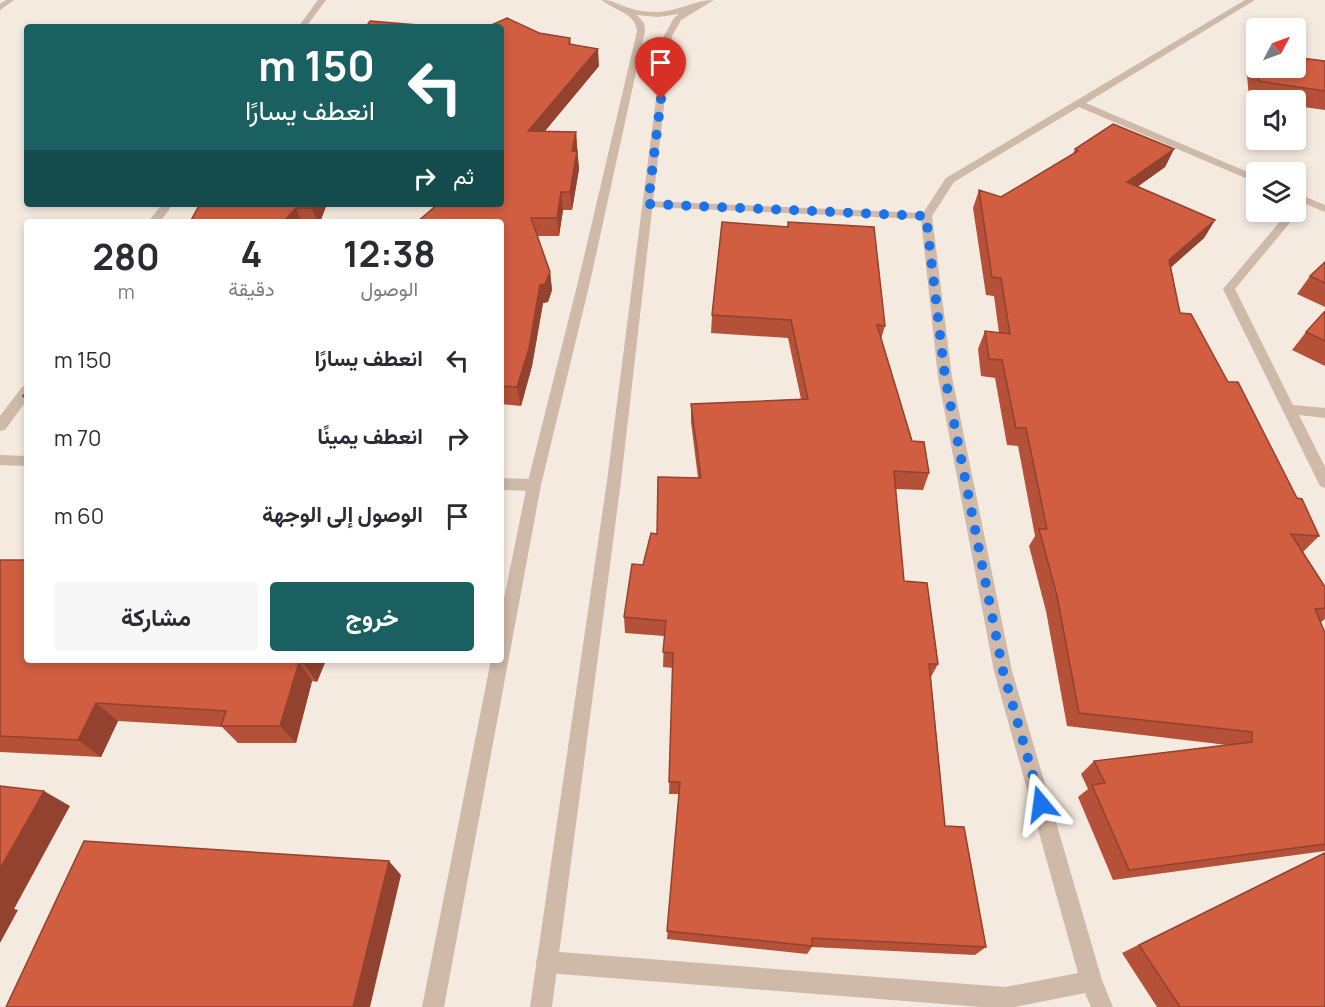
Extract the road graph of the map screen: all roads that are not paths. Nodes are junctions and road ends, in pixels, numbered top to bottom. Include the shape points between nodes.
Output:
1 (10, 0) edge
2 (322, 0) edge
3 (593, 0) edge
4 (711, 0) edge
5 (1251, 0) edge
6 (608, 2) edge
7 (0, 8) edge
8 (694, 9) junction
9 (629, 10) junction
10 (304, 24) edge
11 (1078, 103) junction
12 (1246, 175) edge
13 (648, 204) junction
14 (1306, 206) edge
15 (166, 207) edge
16 (1325, 209) edge
17 (926, 216) junction
18 (156, 219) edge
19 (1283, 222) edge
20 (24, 394) edge
21 (1289, 409) junction
22 (1325, 413) edge
23 (0, 426) edge
24 (0, 460) edge
25 (24, 461) edge
26 (1325, 482) edge
27 (504, 484) edge
28 (534, 486) junction
29 (504, 642) edge
30 (500, 663) edge
31 (547, 962) junction
32 (1091, 981) junction
33 (434, 1007) edge
34 (541, 1007) edge
35 (1102, 1007) edge

1 - 7 lane
2 - 10 street
3 - 6 street
4 - 8 street
5 - 11 street
6 - 9 street
8 - 9 street via 662,14
8 - 13 street via 678,18 668,36
9 - 28 street via 640,23 641,31
11 - 12 street
11 - 17 street via 950,180
13 - 17 street
13 - 31 street
14 - 16 street
15 - 18 street
17 - 32 street via 945,377 1003,671
19 - 21 street via 1229,289
20 - 23 street
21 - 22 street
21 - 26 street
24 - 25 street
27 - 28 street
28 - 29 street
30 - 33 street
31 - 32 street via 1005,998
31 - 34 street
32 - 35 street

